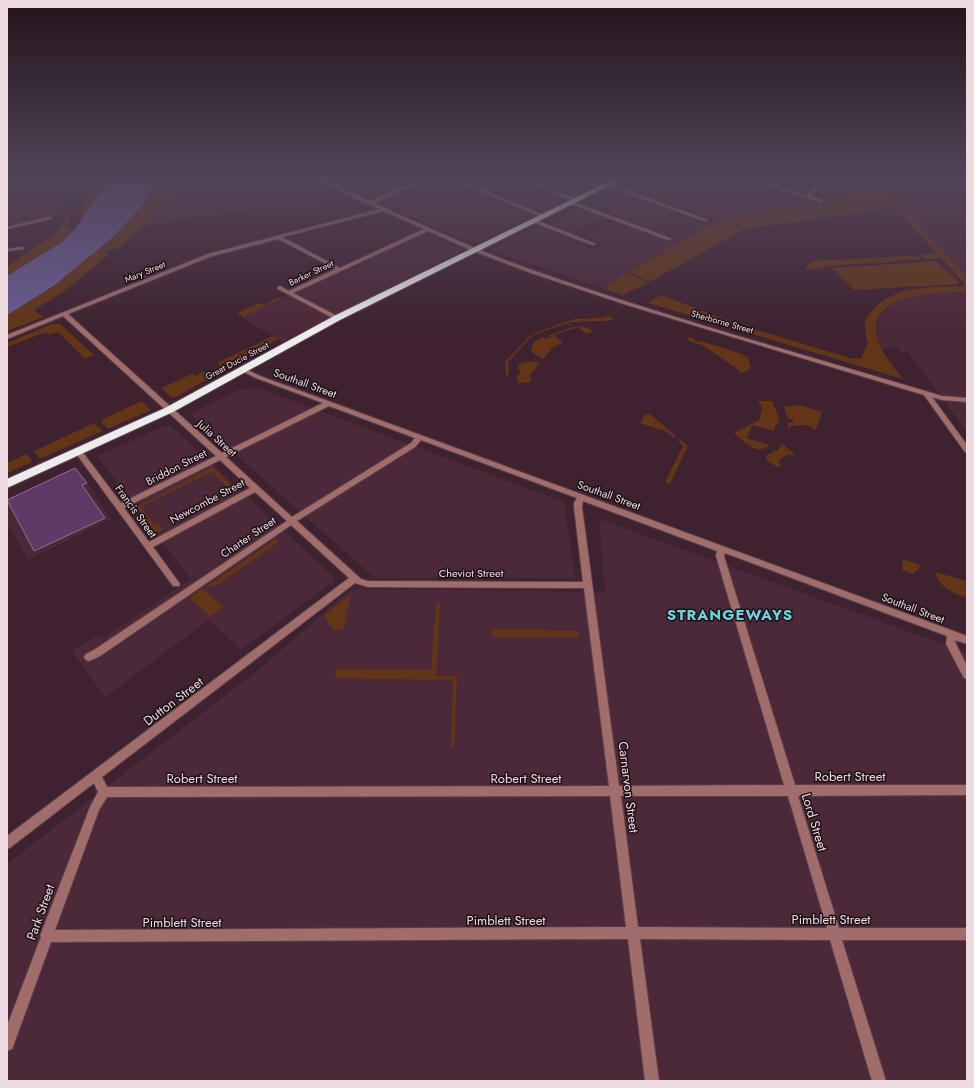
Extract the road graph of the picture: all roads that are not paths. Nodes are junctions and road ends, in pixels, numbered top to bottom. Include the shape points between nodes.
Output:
1 (315, 228) edge
2 (425, 228) edge
3 (520, 228) edge
4 (552, 228) edge
5 (642, 228) edge
6 (428, 229) junction
7 (278, 237) junction
8 (670, 239) dead end
9 (594, 244) dead end
10 (22, 248) dead end
11 (7, 250) edge
12 (475, 250) junction
13 (339, 269) junction
14 (280, 288) dead end
15 (289, 293) junction
16 (64, 314) junction
17 (337, 318) junction
18 (7, 337) edge
19 (244, 370) junction
20 (925, 392) junction
21 (967, 400) edge
22 (329, 403) junction
23 (169, 410) junction
24 (420, 437) junction
25 (967, 450) edge
26 (79, 452) junction
27 (221, 456) junction
28 (7, 484) edge
29 (256, 488) junction
30 (582, 497) junction
31 (119, 507) junction
32 (292, 521) junction
33 (148, 546) junction
34 (722, 549) junction
35 (354, 579) junction
36 (176, 584) dead end
37 (589, 585) junction
38 (951, 634) junction
39 (967, 640) edge
40 (88, 657) dead end
41 (967, 675) edge
42 (96, 776) junction
43 (791, 790) junction
44 (967, 790) edge
45 (104, 792) junction
46 (614, 792) junction
47 (7, 843) edge
48 (634, 933) junction
49 (834, 933) junction
50 (967, 934) edge
51 (46, 936) junction
52 (7, 1044) edge
53 (652, 1081) edge
54 (879, 1081) edge

1 - 7 street, Mary Street
2 - 6 street, Sherborne Street
3 - 12 highway, Great Ducie Street
4 - 9 street
5 - 8 street
6 - 12 street, Sherborne Street
6 - 13 street, Barker Street
7 - 13 street
7 - 16 street, Mary Street via 203,258
10 - 11 street
12 - 17 highway, Great Ducie Street
12 - 20 street, Sherborne Street via 613,299
13 - 15 street, Barker Street
14 - 15 street
15 - 17 street
16 - 18 street, Mary Street
16 - 23 street, Julia Street
17 - 19 highway, Great Ducie Street
19 - 22 street, Southall Street
19 - 23 highway, Great Ducie Street
20 - 21 street, Sherborne Street via 950,399
20 - 25 street
22 - 24 street, Southall Street
22 - 27 street, Briddon Street
23 - 26 highway, Great Ducie Street
23 - 27 street, Julia Street
24 - 30 street, Southall Street
24 - 32 street, Charter Street via 413,445
26 - 28 highway, Great Ducie Street
26 - 31 street, Francis Street
27 - 29 street, Julia Street
27 - 31 street, Briddon Street
29 - 32 street, Julia Street
29 - 33 street, Newcombe Street
30 - 34 street, Southall Street
30 - 37 street, Carnarvon Street via 578,507
31 - 33 street, Francis Street
32 - 35 street, Julia Street
32 - 40 street, Charter Street
33 - 36 street, Francis Street
34 - 38 street, Southall Street
34 - 43 street, Lord Street via 720,556
35 - 37 street, Cheviot Street via 368,584
35 - 42 street, Dutton Street
37 - 46 street, Carnarvon Street
38 - 39 street, Southall Street
38 - 41 street via 951,644
42 - 45 street
42 - 47 street, Dutton Street
43 - 44 street, Robert Street
43 - 46 street, Robert Street
43 - 49 street, Lord Street
45 - 46 street, Robert Street
45 - 51 street, Park Street via 95,808
46 - 48 street, Carnarvon Street
48 - 49 street, Pimblett Street
48 - 51 street, Pimblett Street
48 - 53 street, Carnarvon Street
49 - 50 street, Pimblett Street
49 - 54 street, Lord Street
51 - 52 street, Park Street

